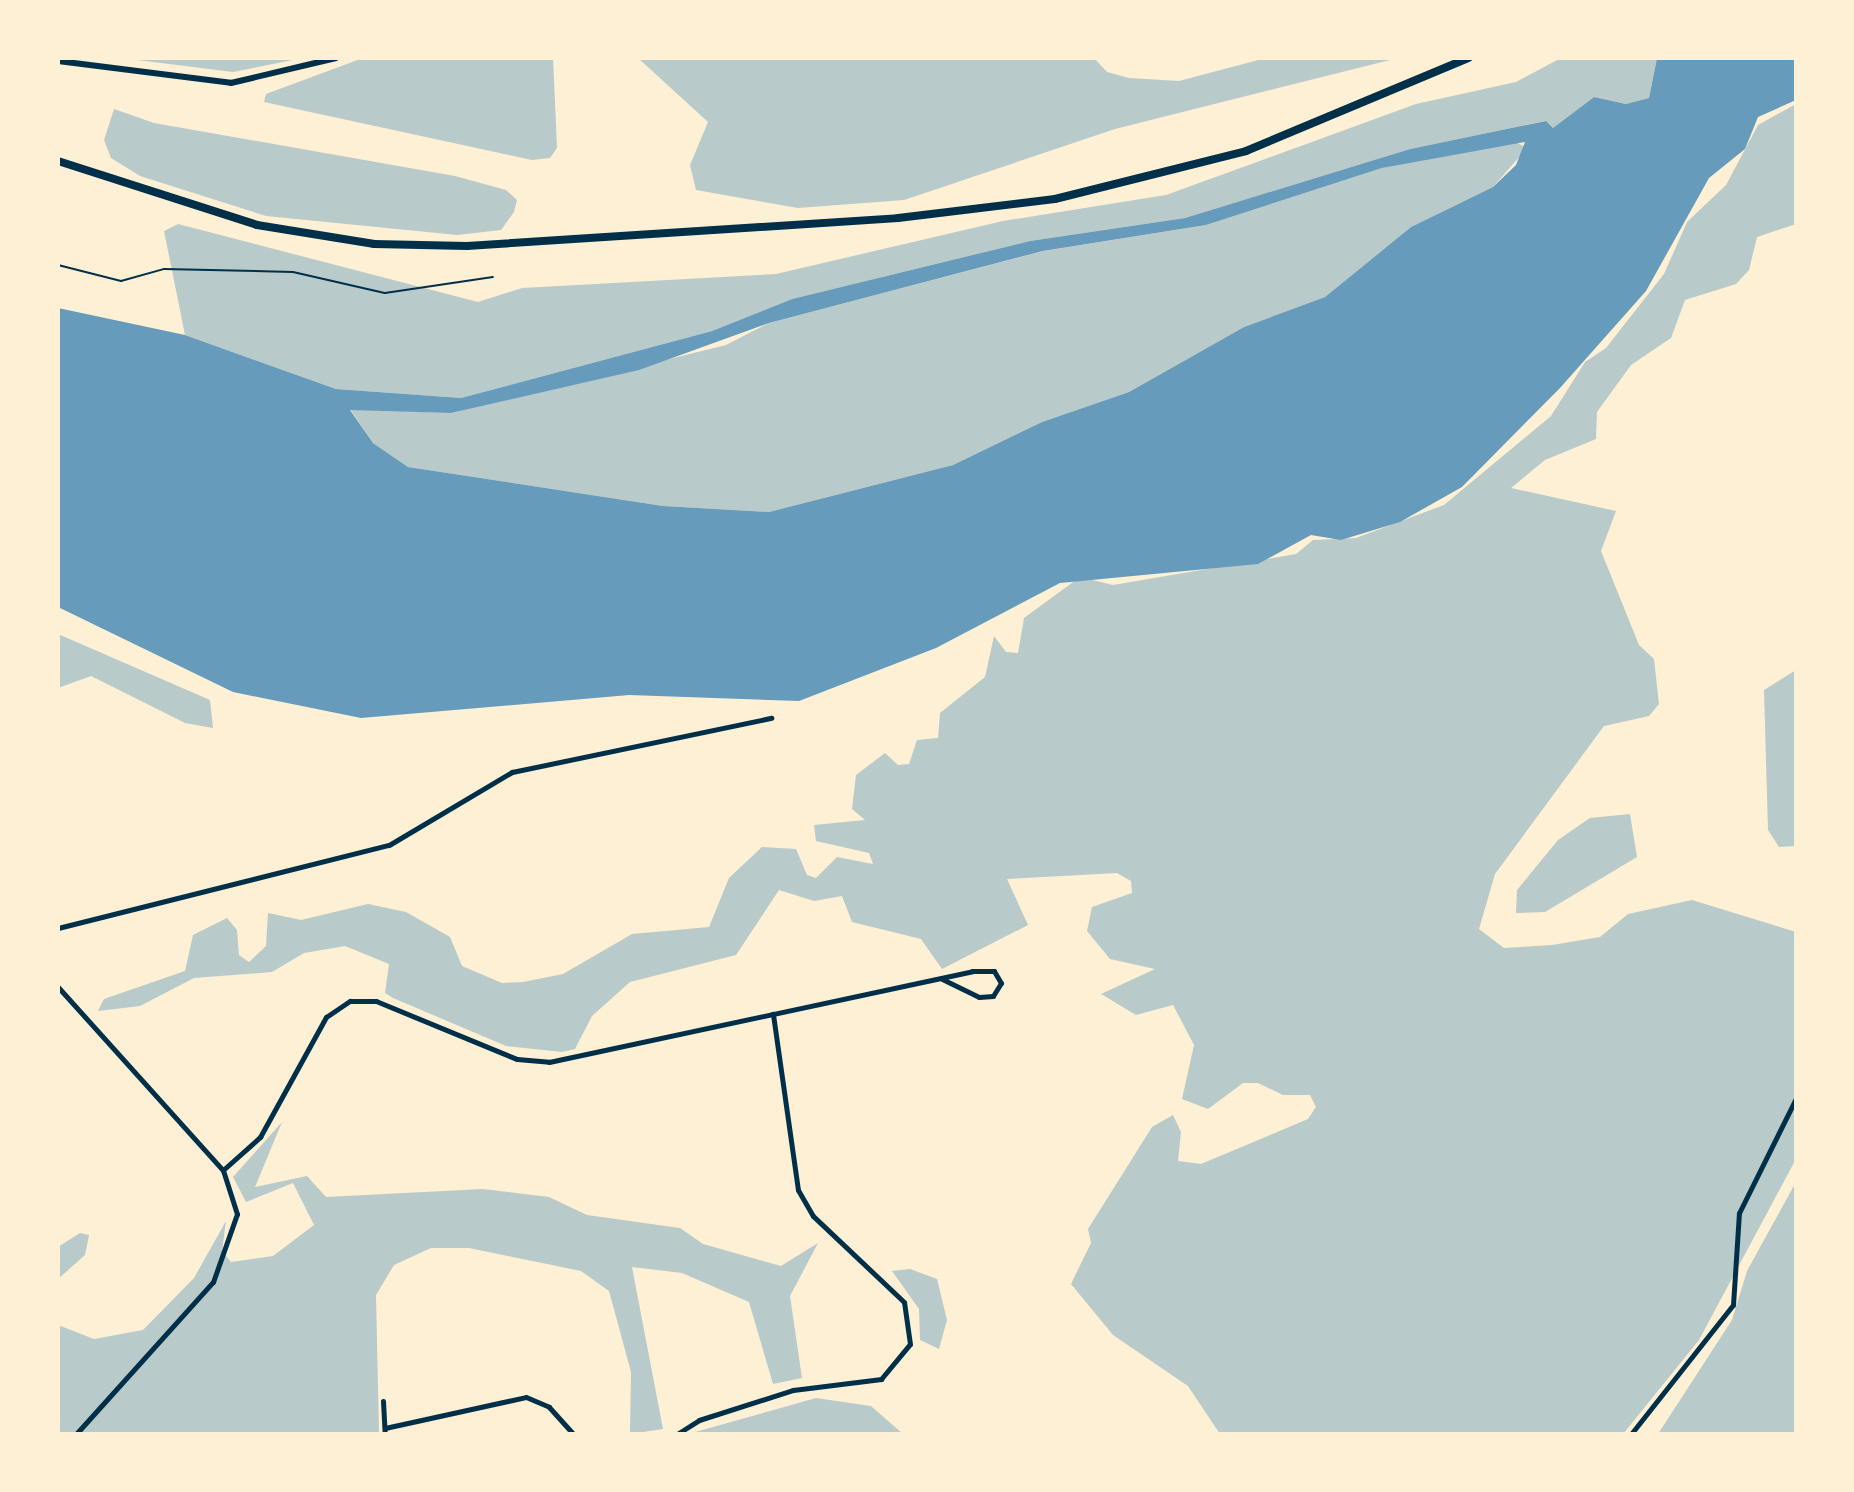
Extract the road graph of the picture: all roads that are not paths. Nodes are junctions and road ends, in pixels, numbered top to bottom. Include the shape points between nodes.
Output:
1 (336, 58) edge
2 (1468, 58) edge
3 (58, 61) edge
4 (58, 161) edge
5 (771, 718) dead end
6 (58, 928) edge
7 (942, 979) junction
8 (58, 987) edge
9 (773, 1014) junction
10 (1796, 1098) edge
11 (223, 1170) junction
12 (383, 1401) dead end
13 (385, 1431) edge
14 (76, 1434) edge
15 (573, 1434) edge
16 (677, 1434) edge
17 (1631, 1434) edge

1 - 3 main road via 231,83 146,78
2 - 4 highway via 1246,151 1113,187 898,218 501,244 374,244 257,225
5 - 6 street via 512,772 389,845
7 - 7 street via 979,997 993,996 1001,983 985,969
7 - 9 street
8 - 11 street
9 - 11 street via 534,1063 376,1001 350,1001 326,1017 260,1137
9 - 16 street via 798,1190 813,1216 904,1302 910,1344 881,1379 793,1390 699,1420
10 - 17 street via 1739,1213 1733,1305
11 - 14 street via 237,1214 213,1282
12 - 13 street
13 - 15 street via 526,1397 549,1407

